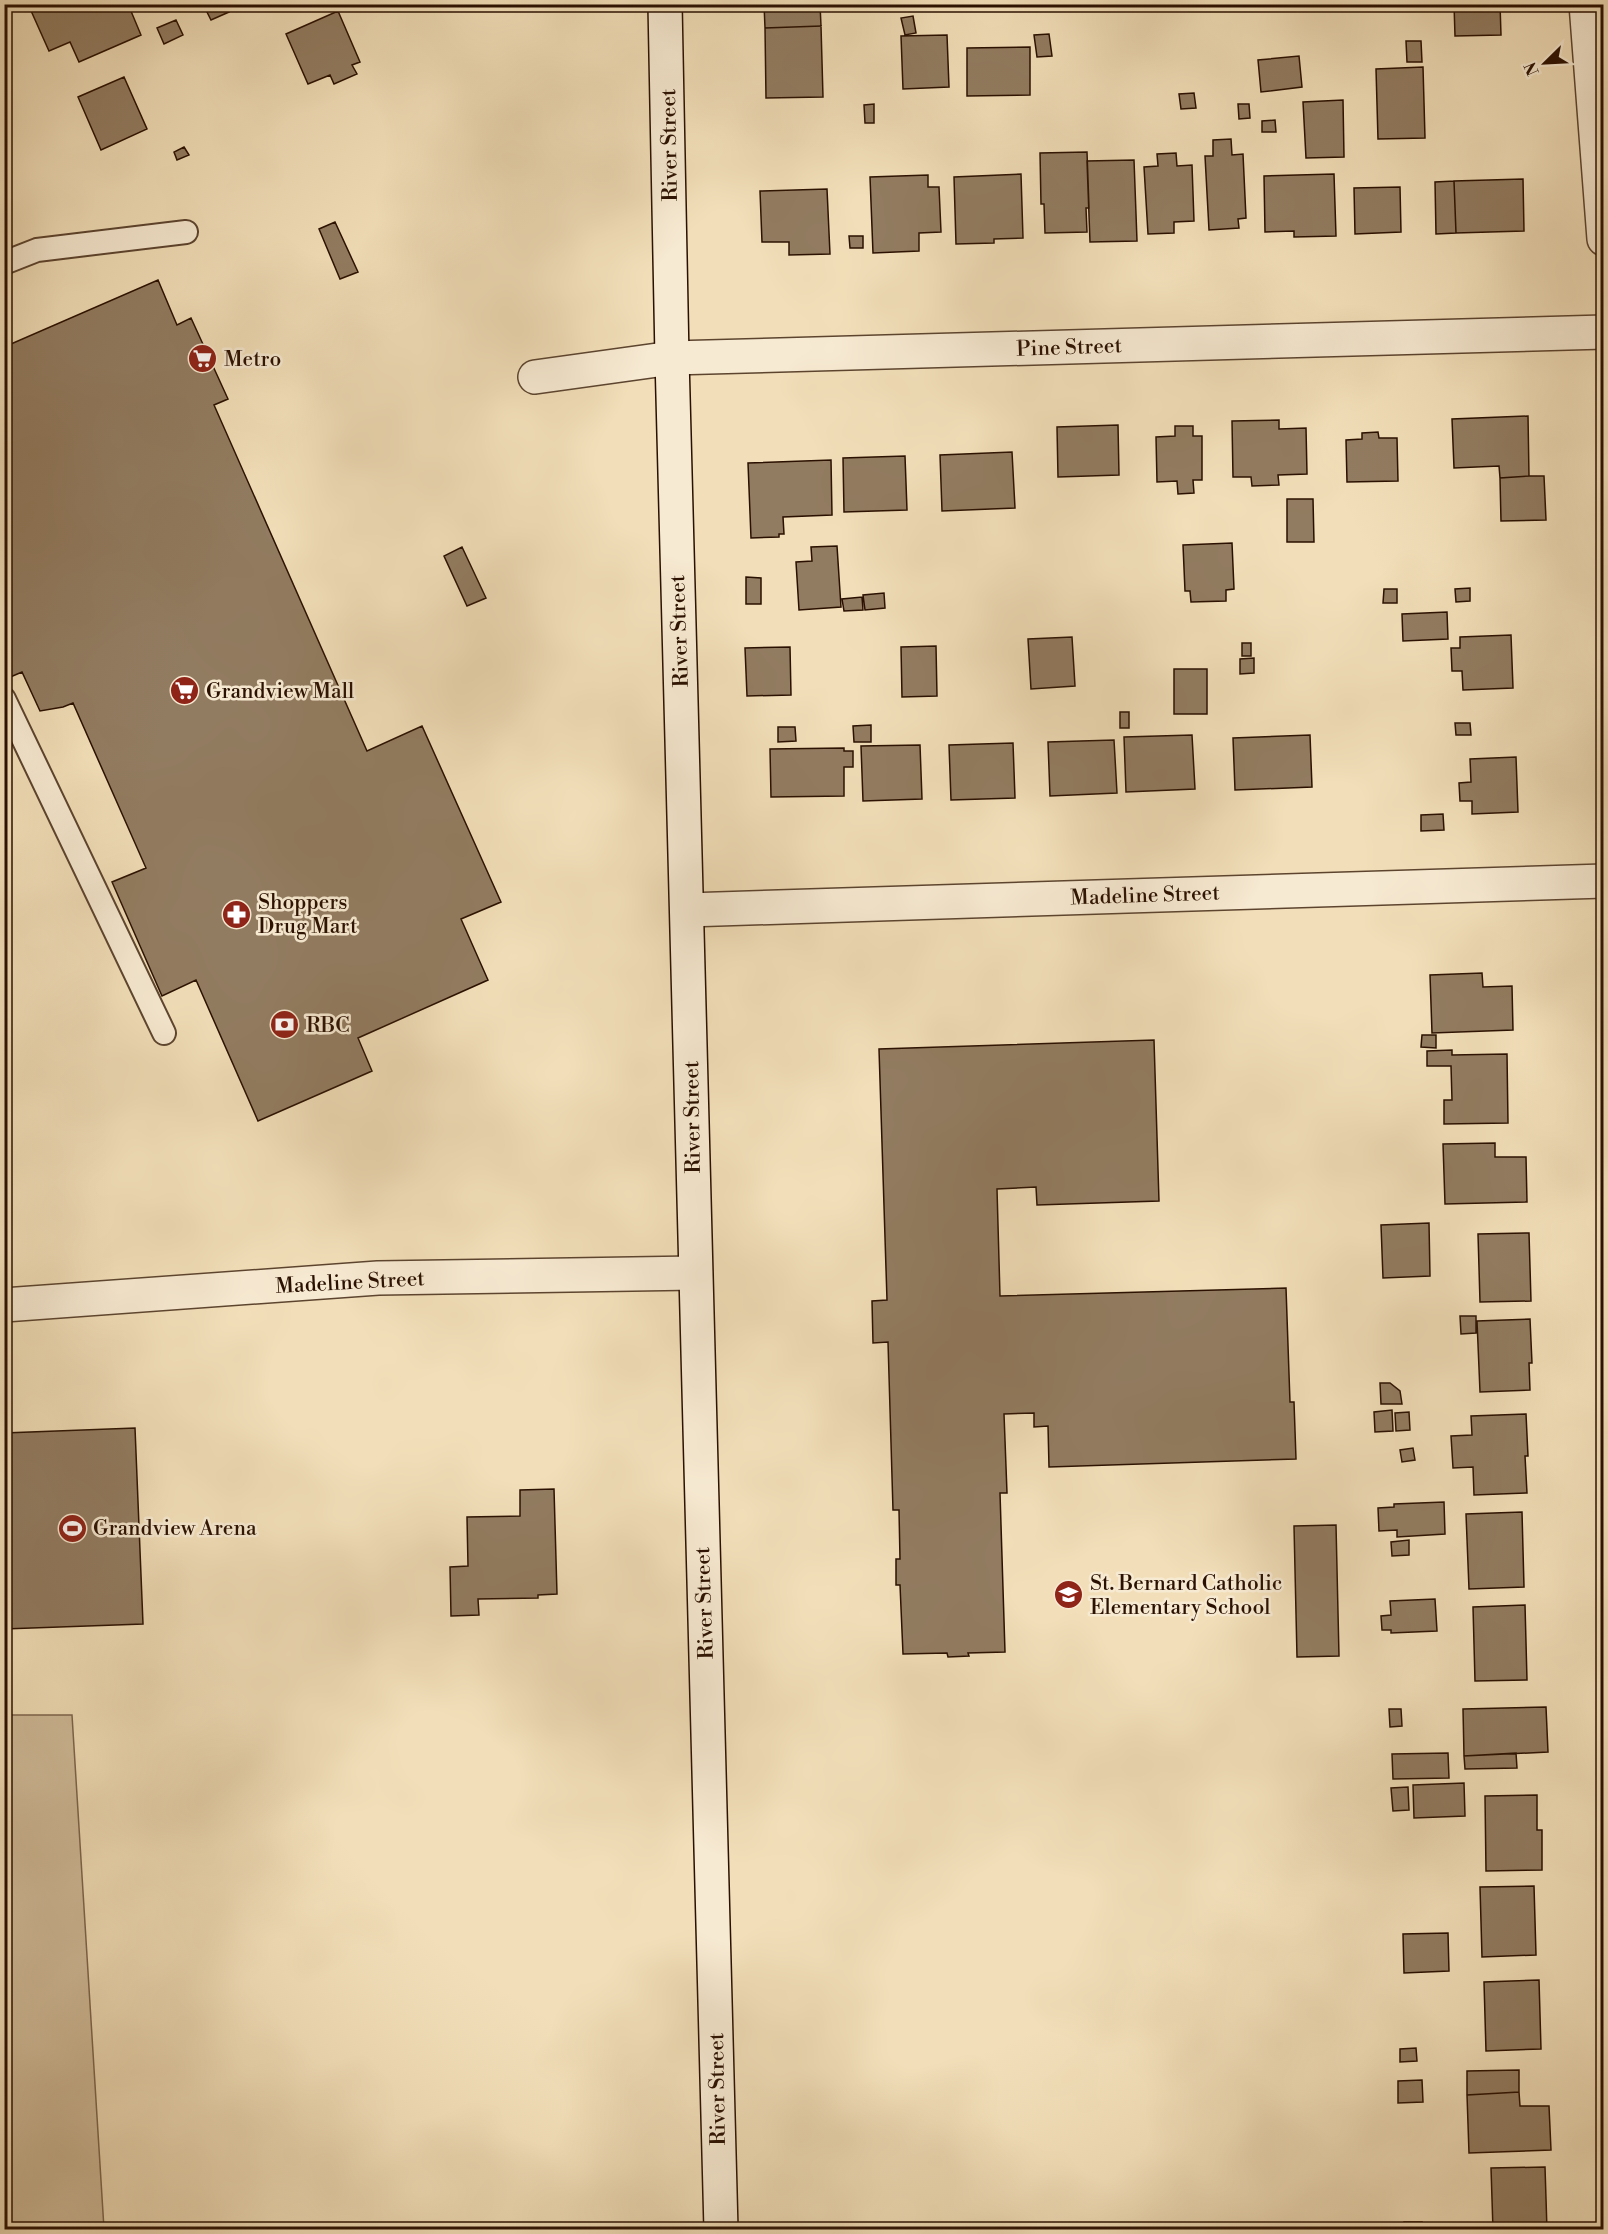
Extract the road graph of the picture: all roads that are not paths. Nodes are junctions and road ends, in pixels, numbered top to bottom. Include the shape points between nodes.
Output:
1 (665, 4) edge
2 (1586, 4) edge
3 (186, 232) dead end
4 (1604, 239) edge
5 (4, 262) edge
6 (1604, 332) edge
7 (672, 358) junction
8 (535, 377) dead end
9 (4, 699) edge
10 (1604, 881) edge
11 (687, 910) junction
12 (164, 1034) dead end
13 (695, 1273) junction
14 (4, 1305) edge
15 (721, 2229) edge

1 - 7 street, River Street
2 - 4 street
3 - 5 lane via 37,250
6 - 7 street, Pine Street
7 - 8 street, Pine Street
7 - 11 street, River Street
9 - 12 lane
10 - 11 street, Madeline Street
11 - 13 street, River Street
13 - 14 street, Madeline Street via 378,1278
13 - 15 street, River Street

